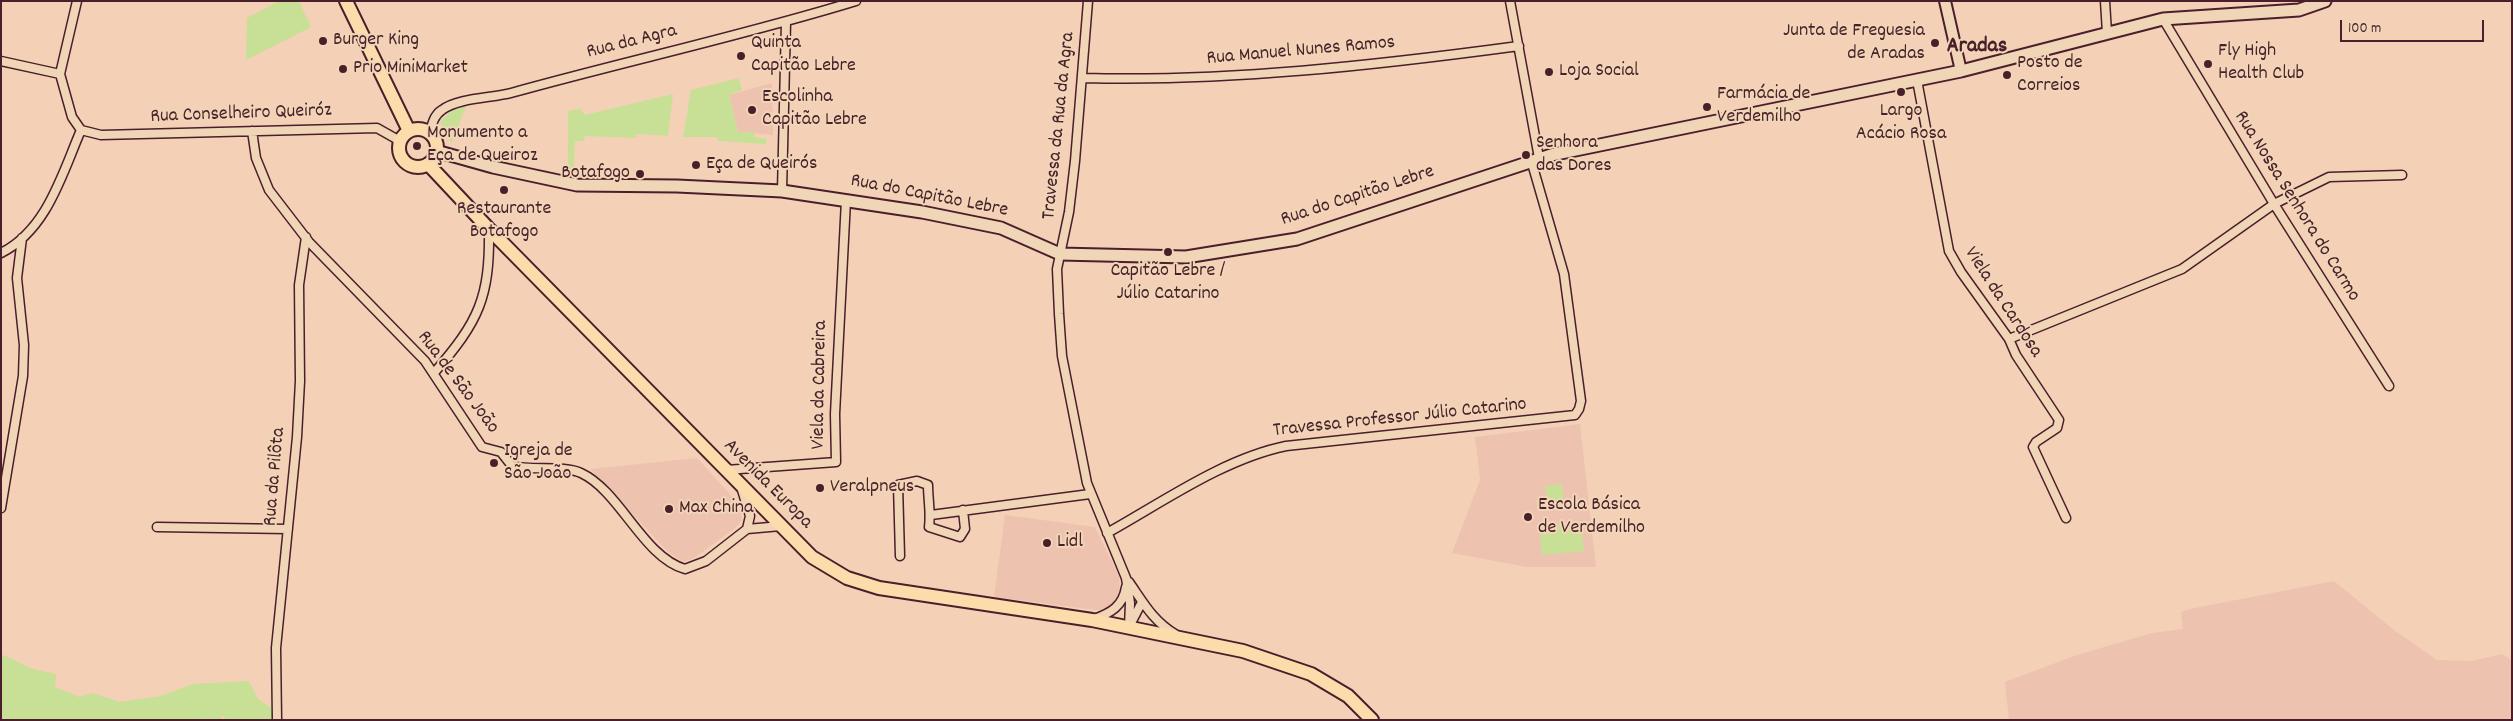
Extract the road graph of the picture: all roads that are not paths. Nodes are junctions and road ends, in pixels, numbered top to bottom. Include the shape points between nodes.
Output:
1 (77, 1) edge
2 (346, 1) edge
3 (856, 1) edge
4 (1088, 1) edge
5 (1510, 1) edge
6 (1945, 1) edge
7 (2105, 1) edge
8 (2325, 1) edge
9 (2163, 19) junction
10 (786, 22) junction
11 (2107, 33) junction
12 (1519, 46) junction
13 (1, 61) edge
14 (1961, 71) junction
15 (60, 74) junction
16 (1084, 78) junction
17 (1917, 80) junction
18 (81, 130) junction
19 (252, 131) junction
20 (409, 131) junction
21 (430, 133) junction
22 (400, 141) junction
23 (436, 151) junction
24 (1535, 159) junction
25 (428, 164) junction
26 (2402, 175) dead end
27 (782, 191) junction
28 (846, 200) junction
29 (2274, 204) junction
30 (489, 229) junction
31 (306, 237) junction
32 (22, 238) junction
33 (1, 253) edge
34 (1060, 254) junction
35 (2009, 339) junction
36 (434, 373) junction
37 (2389, 386) dead end
38 (726, 470) junction
39 (740, 484) junction
40 (1090, 494) junction
41 (1, 508) edge
42 (963, 510) junction
43 (931, 514) junction
44 (2066, 518) dead end
45 (781, 526) junction
46 (157, 527) dead end
47 (288, 529) junction
48 (747, 529) junction
49 (1107, 533) junction
50 (900, 556) dead end
51 (1126, 578) junction
52 (1142, 602) junction
53 (1092, 620) junction
54 (1129, 627) junction
55 (1184, 639) junction
56 (277, 720) edge
57 (1372, 720) edge

1 - 15 street
2 - 20 main road
3 - 10 street, Rua da Agra
4 - 16 street, Travessa da Rua da Agra
5 - 12 street
6 - 14 street
7 - 11 street
8 - 9 main road, Rua do Capitão Lebre via 2299,10
9 - 11 main road, Rua do Capitão Lebre
9 - 29 street, Rua Nossa Senhora do Carmo
10 - 21 street, Rua da Agra via 509,93 454,104 434,117
10 - 27 street
11 - 14 main road, Rua do Capitão Lebre
12 - 16 street, Rua Manuel Nunes Ramos via 1244,75 1152,80
12 - 24 street
13 - 15 street
14 - 17 main road, Rua do Capitão Lebre
15 - 18 street via 72,117
16 - 34 street, Travessa da Rua da Agra via 1069,212
17 - 24 main road, Rua do Capitão Lebre
17 - 35 street, Viela da Cardosa via 1949,251
18 - 19 street, Rua Conselheiro Queiróz via 101,135
18 - 32 street via 43,216
19 - 22 street, Rua Conselheiro Queiróz via 378,128
19 - 31 street, Rua de São João via 256,158 269,190
20 - 21 main road via 419,128
20 - 22 main road
21 - 23 main road via 436,142
22 - 25 main road via 399,153 406,163 417,167
23 - 25 main road
23 - 27 main road, Rua do Capitão Lebre via 576,184
24 - 34 main road, Rua do Capitão Lebre via 1297,239 1186,257
24 - 49 street, Travessa Professor Júlio Catarino via 1571,311 1581,401 1574,415 1264,450 1233,463
25 - 30 main road, Avenida Europa
26 - 29 street via 2329,177
27 - 28 main road, Rua do Capitão Lebre
28 - 34 main road, Rua do Capitão Lebre via 1001,228
28 - 38 street, Viela da Cabreira via 835,414 836,462
29 - 35 street via 2182,269
29 - 37 street, Rua Nossa Senhora do Carmo
30 - 36 street via 490,260 478,313 454,350
30 - 38 main road, Avenida Europa
31 - 36 street, Rua de São João
31 - 47 street, Rua da Pilôta via 299,285 298,428
32 - 33 street via 14,247
32 - 41 street via 17,278 24,345 23,376
34 - 40 street, Travessa da Rua da Agra via 1057,270 1062,356
35 - 44 street, Viela da Cardosa via 2059,420 2058,428 2036,442 2034,447
36 - 48 street, Rua de São João via 482,447 501,452 512,466 527,470 580,472 596,483 674,566 685,569 706,561
38 - 39 main road, Avenida Europa
39 - 45 main road, Avenida Europa
39 - 48 street via 750,516
40 - 42 street
40 - 49 street, Travessa da Rua da Agra
42 - 43 street
42 - 43 street via 964,529 960,536 929,527
43 - 50 street via 928,485 917,481 898,485
45 - 48 street
45 - 53 main road, Avenida Europa via 812,557 847,578 879,588
46 - 47 street
47 - 56 street, Rua da Pilôta via 276,648
49 - 51 street, Travessa da Rua da Agra
51 - 52 street
51 - 53 street via 1120,603 1109,614
51 - 54 street
52 - 54 street
52 - 55 street via 1162,626
53 - 54 main road, Avenida Europa
54 - 55 main road, Avenida Europa
55 - 57 main road, Avenida Europa via 1243,651 1311,674 1348,696

